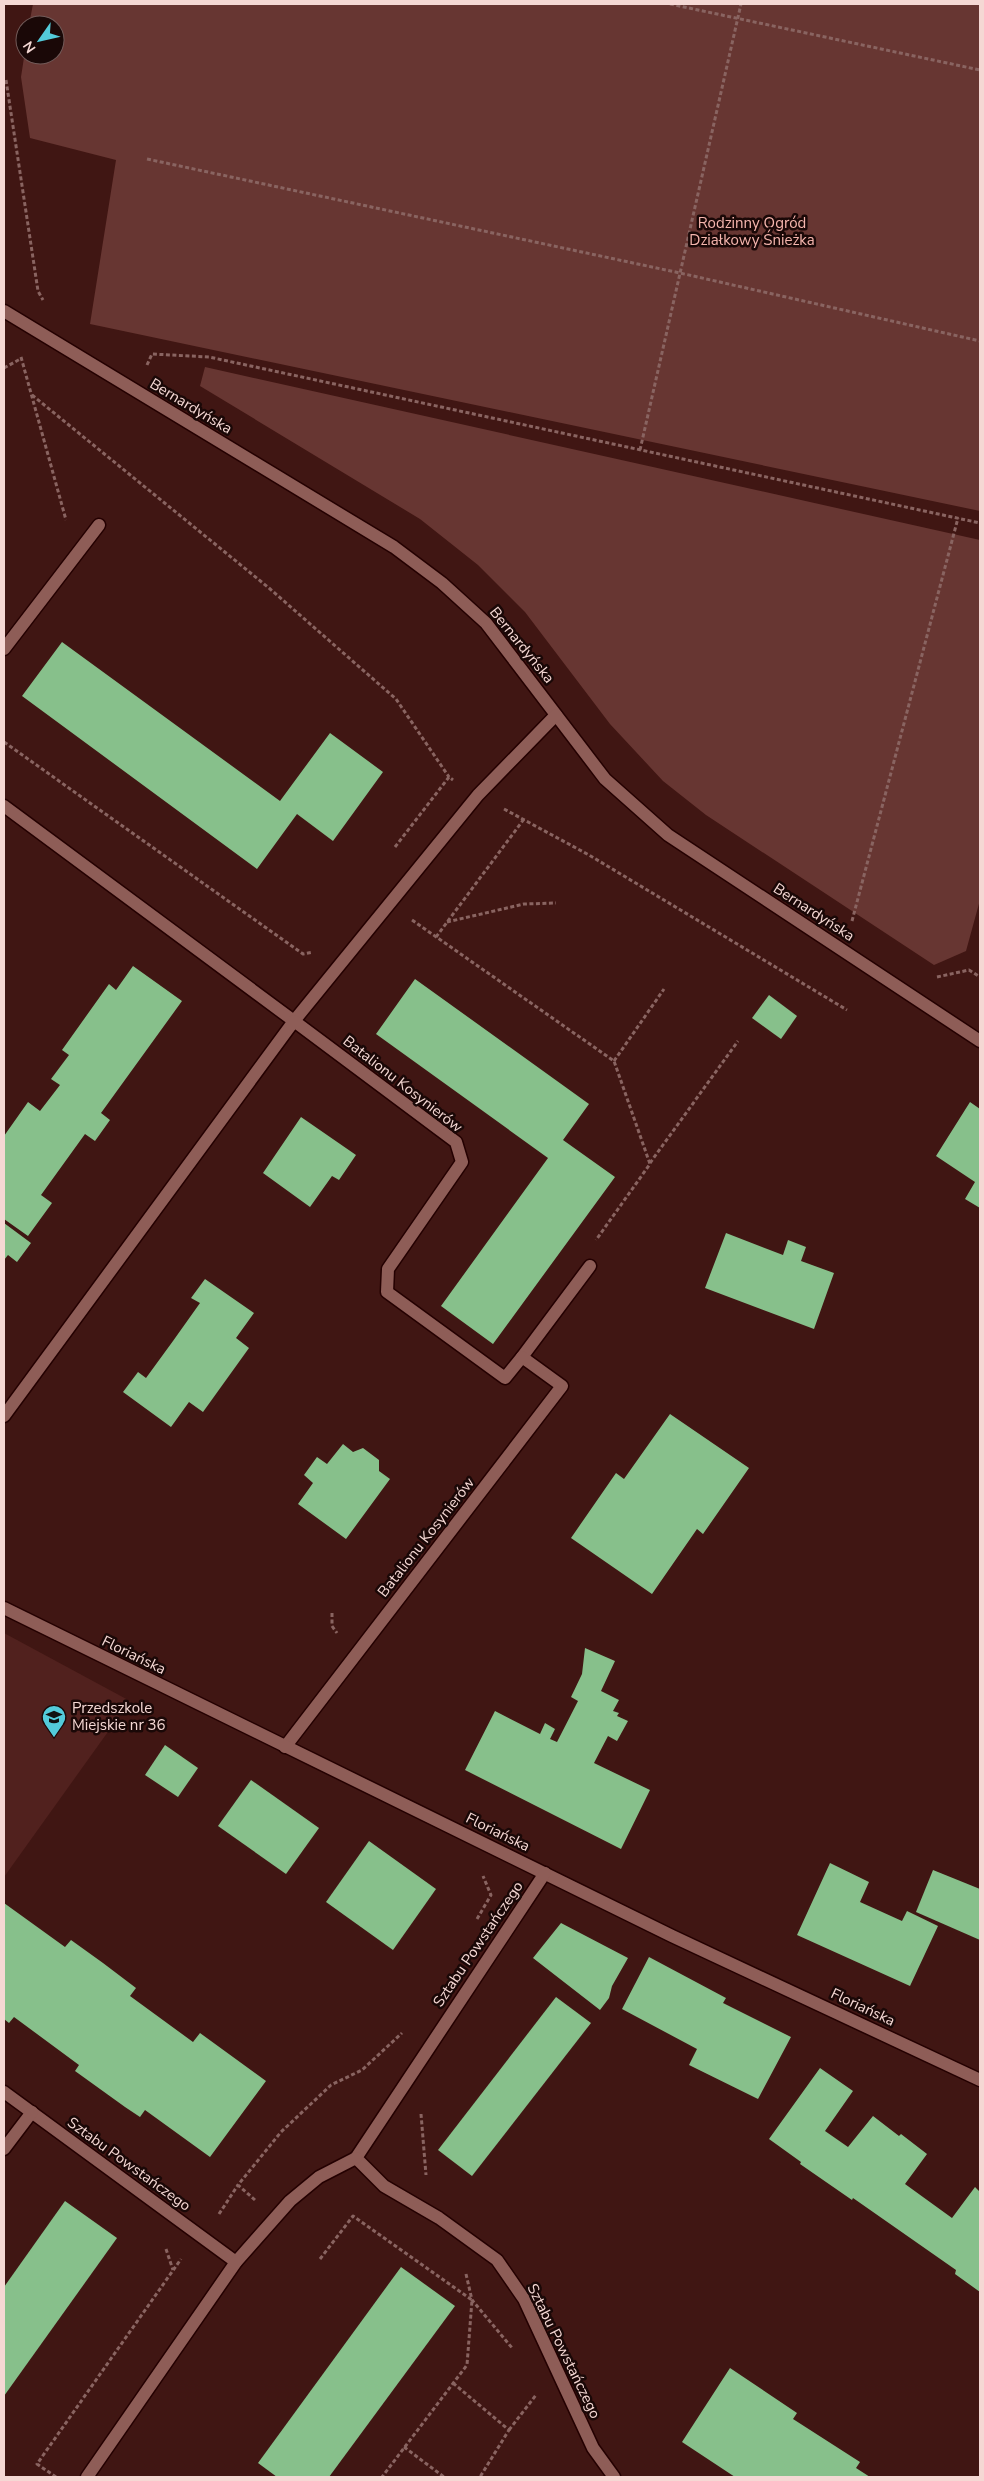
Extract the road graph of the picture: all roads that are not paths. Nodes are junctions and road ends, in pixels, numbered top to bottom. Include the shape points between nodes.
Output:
1 (4, 311) edge
2 (99, 525) dead end
3 (4, 649) edge
4 (556, 715) junction
5 (4, 806) edge
6 (294, 1021) junction
7 (980, 1041) edge
8 (590, 1266) road end
9 (522, 1357) junction
10 (4, 1416) edge
11 (4, 1608) edge
12 (284, 1747) junction
13 (545, 1873) junction
14 (980, 2080) edge
15 (4, 2092) edge
16 (32, 2112) junction
17 (4, 2149) edge
18 (356, 2158) junction
19 (236, 2262) junction
20 (87, 2477) edge
21 (614, 2477) edge

1 - 4 street, Bernardyńska via 394,547 442,583 486,623
2 - 3 street
4 - 6 street via 478,794
4 - 7 street, Bernardyńska via 605,779 668,835
5 - 6 street, Batalionu Kosynierów
6 - 9 street, Batalionu Kosynierów via 456,1142 462,1162 388,1269 387,1292 505,1378
6 - 10 street
8 - 9 street, Batalionu Kosynierów
9 - 12 street, Batalionu Kosynierów via 562,1386
11 - 12 street, Floriańska
12 - 13 street, Floriańska
13 - 14 street, Floriańska
13 - 18 street, Sztabu Powstańczego
15 - 16 street, Sztabu Powstańczego
16 - 17 street
16 - 19 street, Sztabu Powstańczego
18 - 19 street, Sztabu Powstańczego via 319,2177 290,2201
18 - 21 street, Sztabu Powstańczego via 384,2186 446,2223 498,2260 524,2299 593,2448
19 - 20 street, Sztabu Powstańczego

